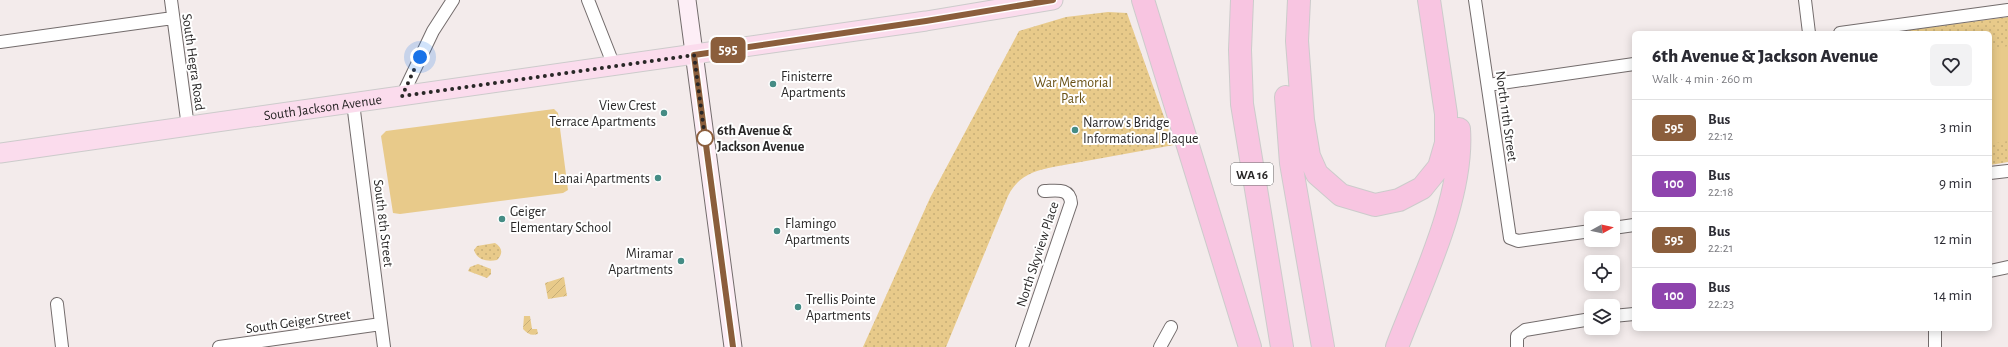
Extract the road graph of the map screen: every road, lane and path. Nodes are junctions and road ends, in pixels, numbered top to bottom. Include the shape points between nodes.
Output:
1 (171, 0) edge
2 (453, 0) edge
3 (588, 0) edge
4 (687, 0) edge
5 (1053, 0) edge
6 (1143, 0) edge
7 (1242, 0) edge
8 (1286, 0) edge
9 (1299, 0) edge
10 (1429, 0) edge
11 (1445, 0) edge
12 (1475, 0) edge
13 (1805, 0) edge
14 (2008, 10) edge
15 (173, 18) junction
16 (1809, 31) edge
17 (1855, 31) edge
18 (0, 42) edge
19 (694, 55) junction
20 (1632, 64) edge
21 (614, 66) junction
22 (1488, 85) junction
23 (402, 96) junction
24 (353, 103) junction
25 (188, 127) junction
26 (0, 153) edge
27 (2008, 171) edge
28 (1992, 173) edge
29 (1044, 191) dead end
30 (1632, 225) edge
31 (1620, 227) edge
32 (1584, 232) edge
33 (2008, 267) edge
34 (1992, 271) edge
35 (57, 304) dead end
36 (1632, 314) edge
37 (1620, 315) edge
38 (1584, 320) edge
39 (381, 324) junction
40 (1171, 327) dead end
41 (1936, 331) edge
42 (62, 347) edge
43 (219, 347) edge
44 (384, 347) edge
45 (733, 347) edge
46 (1022, 347) edge
47 (1160, 347) edge
48 (1250, 347) edge
49 (1282, 347) edge
50 (1323, 347) edge
51 (1397, 347) edge
52 (1517, 347) edge
53 (1935, 347) edge

1 - 15 street, South Hegra Road
2 - 23 street via 433,32
3 - 21 street
4 - 19 main road
5 - 19 main road, South Jackson Avenue
6 - 48 highway
7 - 49 highway, WA 16 via 1242,104
8 - 50 highway, WA 16 via 1283,54 1291,163
9 - 10 highway via 1297,41 1303,120 1309,156 1317,174 1341,195 1375,205 1399,200 1422,188 1439,167 1446,143 1446,114
11 - 51 highway via 1457,101 1457,168 1452,198 1440,235
12 - 22 street, North 11th Street
13 - 16 street
14 - 17 street
15 - 18 street
15 - 25 street, South Hegra Road
19 - 21 main road, South Jackson Avenue
19 - 45 main road
20 - 22 street
21 - 23 main road, South Jackson Avenue
22 - 32 street, North 11th Street via 1509,236 1512,240 1518,241
23 - 24 main road, South Jackson Avenue
24 - 25 main road, South Jackson Avenue
24 - 39 street, South 8th Street
25 - 26 main road, South Jackson Avenue
27 - 28 street
29 - 46 street, North Skyview Place via 1066,192 1071,203
30 - 31 street
33 - 34 street
35 - 42 street
36 - 37 street
38 - 52 street via 1525,330 1517,336
39 - 43 street, South Geiger Street
39 - 44 street, South 8th Street
40 - 47 street
41 - 53 street

